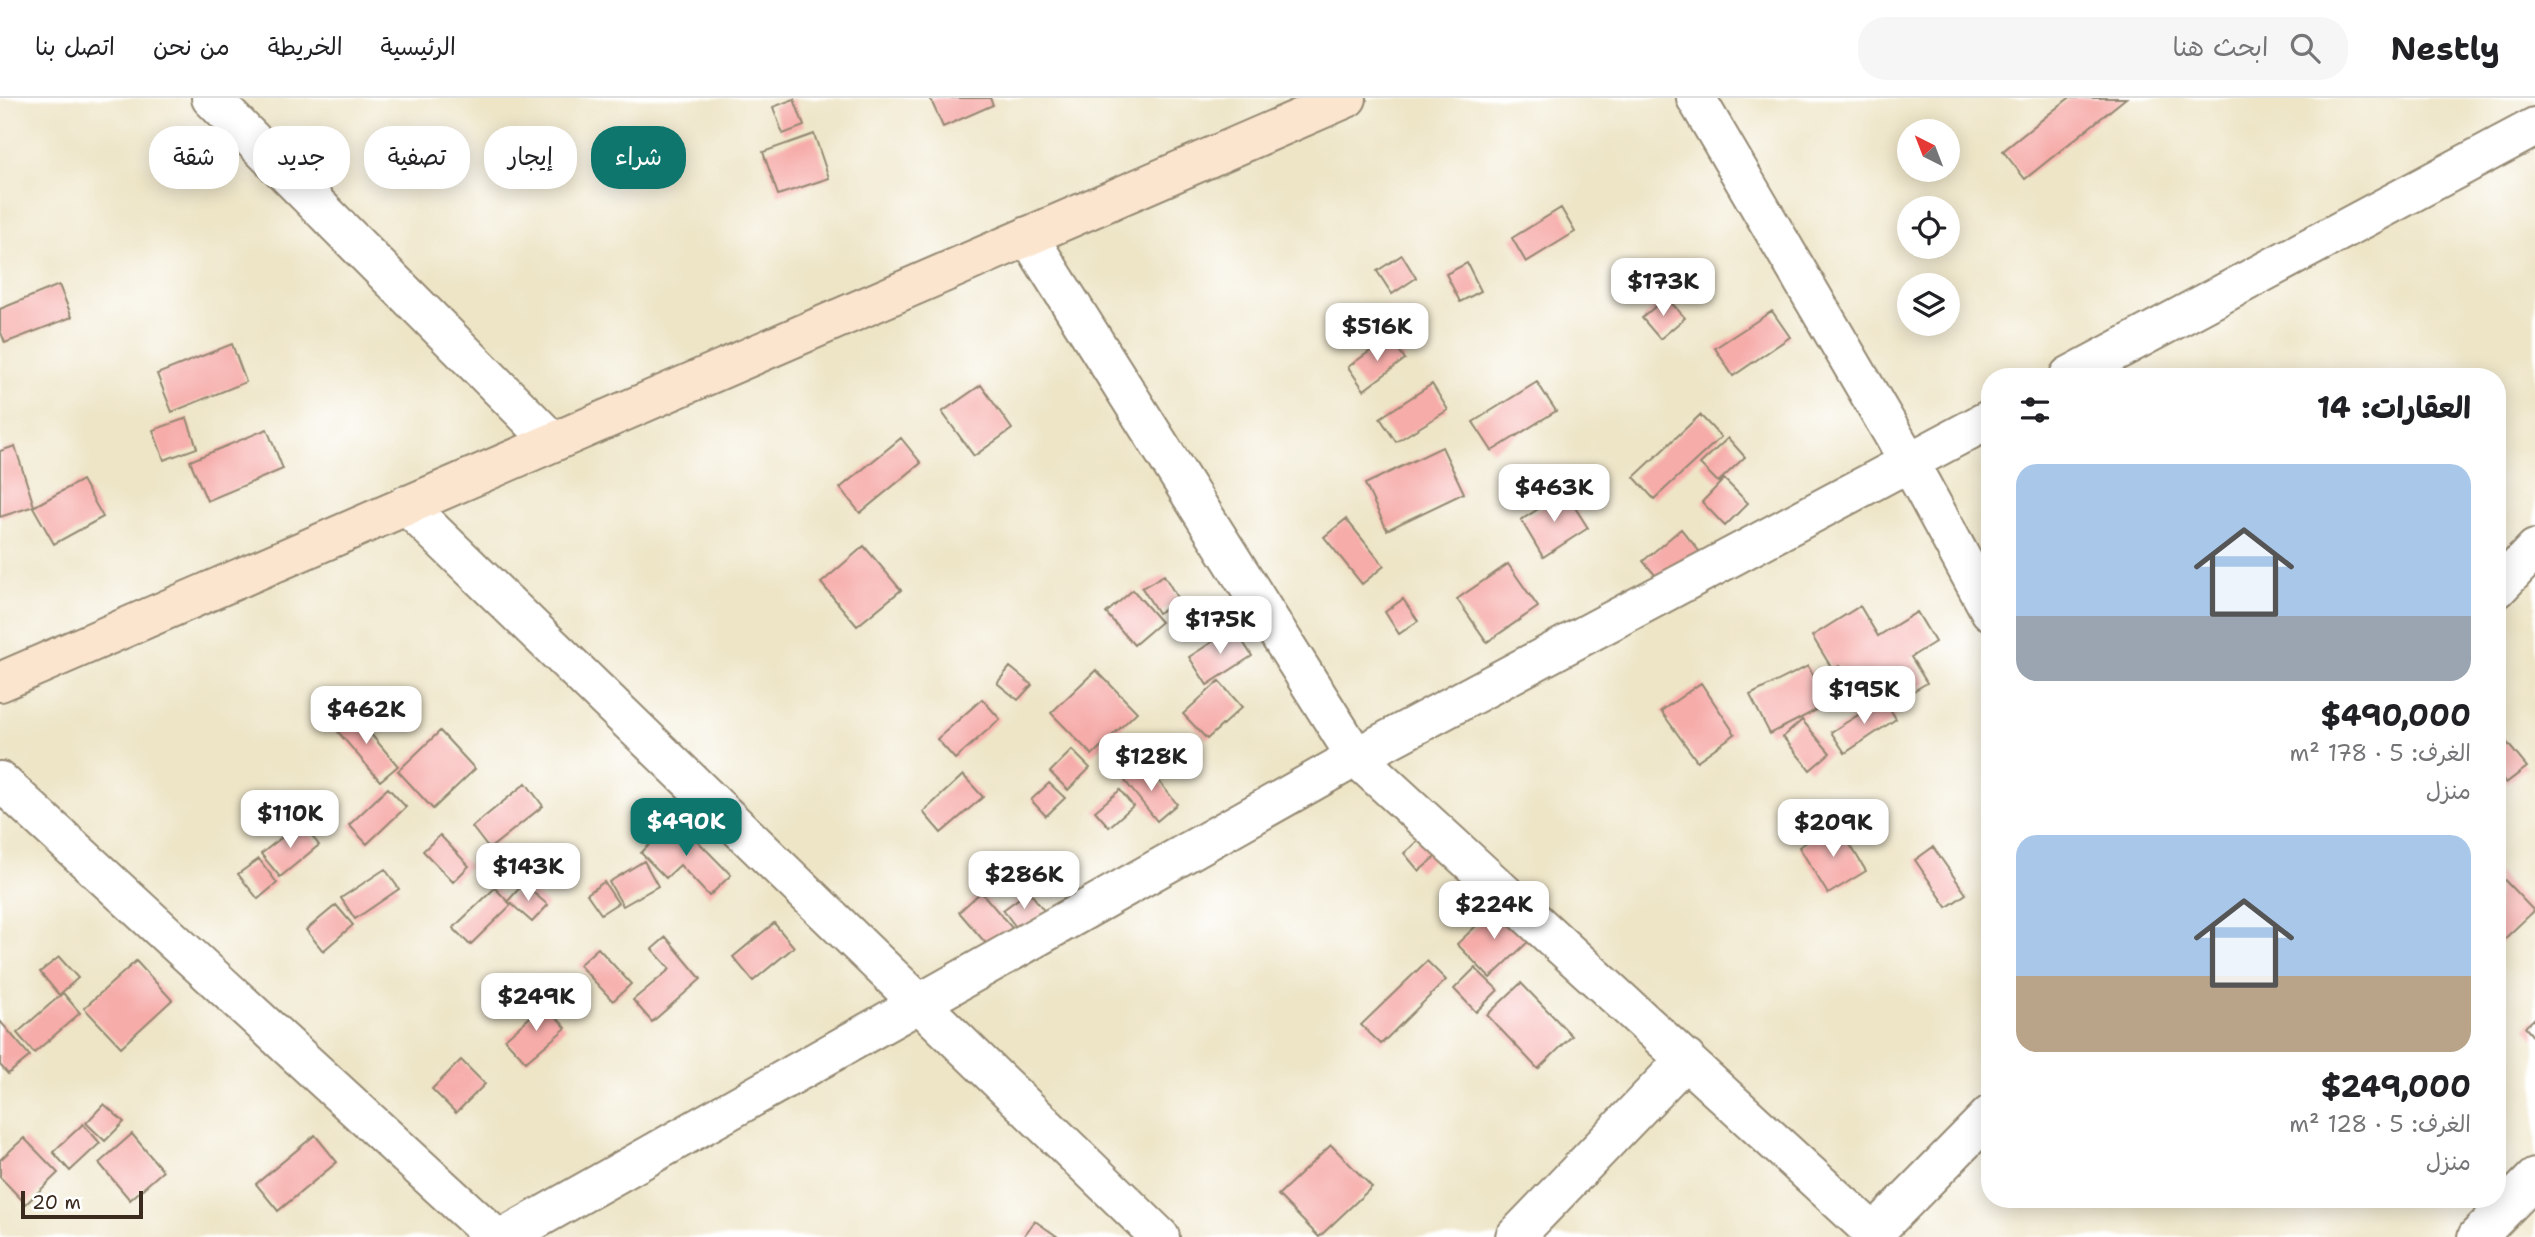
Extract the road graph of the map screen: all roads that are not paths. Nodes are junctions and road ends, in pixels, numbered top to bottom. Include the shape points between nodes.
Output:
1 (211, 98) edge
2 (1696, 98) edge
3 (1334, 101) edge
4 (2535, 127) edge
5 (1028, 236) junction
6 (2084, 368) edge
7 (1981, 424) edge
8 (553, 442) junction
9 (1909, 462) junction
10 (406, 505) junction
11 (2535, 550) edge
12 (2506, 580) edge
13 (1981, 594) edge
14 (0, 682) edge
15 (1356, 757) junction
16 (0, 781) edge
17 (919, 1003) junction
18 (1686, 1059) junction
19 (1981, 1124) edge
20 (2535, 1178) edge
21 (2506, 1208) edge
22 (2506, 1208) edge
23 (1876, 1235) edge
24 (495, 1237) edge
25 (505, 1237) edge
26 (1160, 1237) edge
27 (1515, 1237) edge
28 (2477, 1237) edge

1 - 8 street
2 - 9 street
3 - 5 street
4 - 6 street
5 - 8 street
5 - 15 street
7 - 9 street
8 - 10 street
9 - 13 street
9 - 15 street
10 - 14 street
10 - 17 street
11 - 12 street
15 - 17 street
15 - 18 street
16 - 24 street
17 - 25 street
17 - 26 street
18 - 23 street
18 - 27 street
19 - 23 street
20 - 21 street
22 - 28 street

